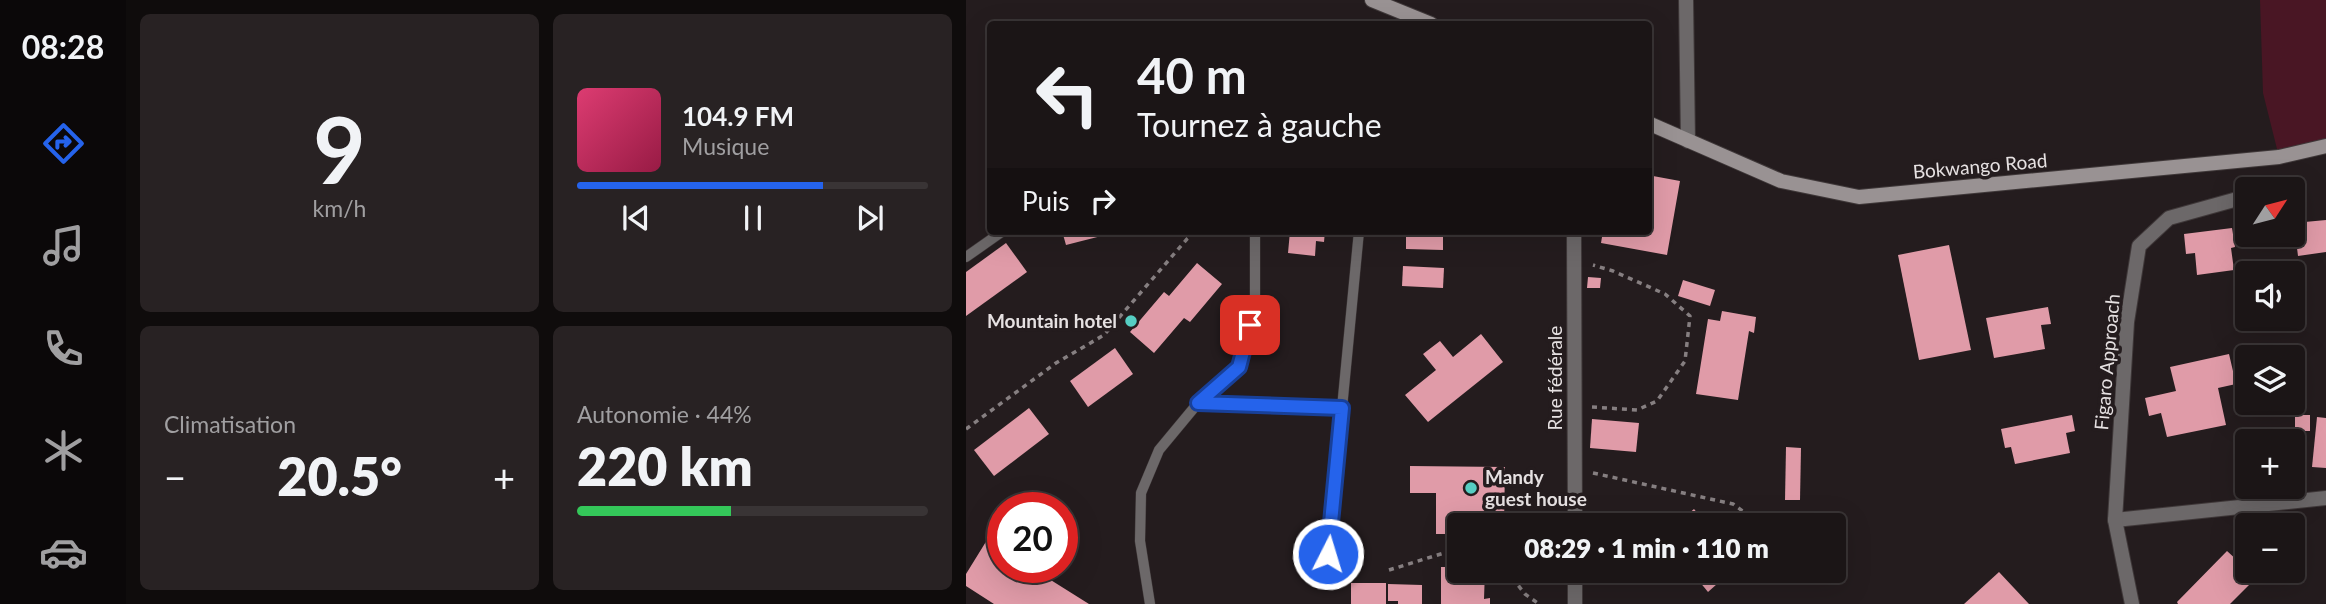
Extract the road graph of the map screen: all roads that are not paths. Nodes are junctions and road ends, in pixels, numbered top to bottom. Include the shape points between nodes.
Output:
1 (1371, 0) edge
2 (1686, 0) edge
3 (1403, 19) edge
4 (1652, 125) edge
5 (1688, 141) junction
6 (2326, 146) edge
7 (2235, 200) edge
8 (997, 235) edge
9 (1255, 235) edge
10 (1359, 235) edge
11 (1574, 235) edge
12 (966, 257) edge
13 (1198, 403) junction
14 (1342, 408) junction
15 (2326, 498) edge
16 (1574, 513) edge
17 (2115, 520) junction
18 (1328, 554) dead end
19 (1575, 583) edge
20 (1150, 604) edge
21 (1575, 604) edge
22 (2132, 604) edge

1 - 3 street
2 - 5 street
4 - 5 street, Bokwango Road
5 - 6 street, Bokwango Road via 1781,181 1859,197 2279,157
7 - 17 street, Figaro Approach via 2169,218 2139,246 2127,322
8 - 12 lane
9 - 13 lane via 1255,304 1239,367
10 - 14 lane
11 - 16 street, Rue fédérale
13 - 14 lane
13 - 20 lane via 1159,450 1141,493 1140,541
14 - 18 lane
15 - 17 street
17 - 22 street, Figaro Approach
19 - 21 street

